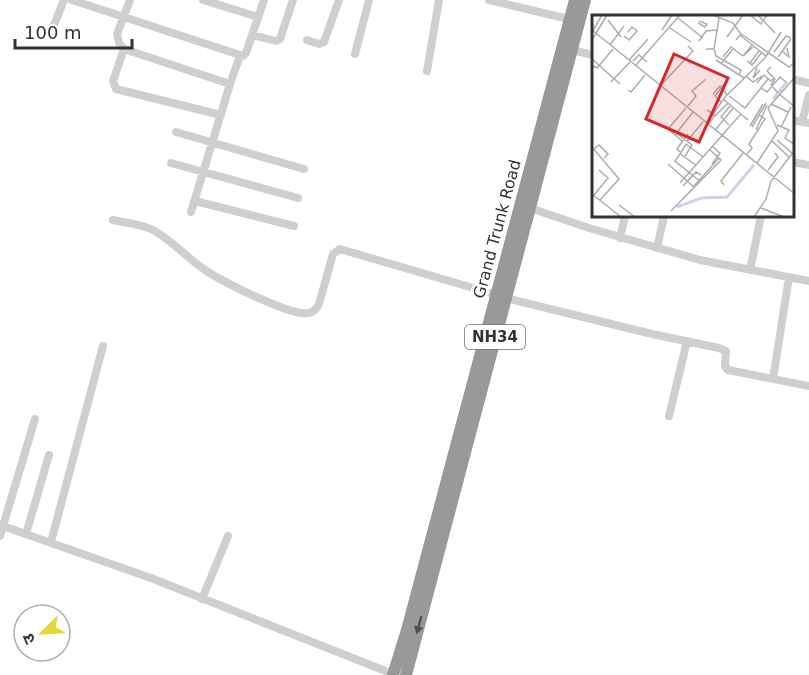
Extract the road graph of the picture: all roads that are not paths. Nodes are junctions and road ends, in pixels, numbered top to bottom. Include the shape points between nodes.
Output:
1 (64, 0) edge
2 (72, 0) edge
3 (130, 0) edge
4 (203, 0) edge
5 (264, 0) edge
6 (293, 0) edge
7 (339, 0) edge
8 (369, 0) edge
9 (439, 0) edge
10 (489, 0) edge
11 (575, 0) edge
12 (585, 0) edge
13 (124, 16) junction
14 (258, 17) junction
15 (575, 20) junction
16 (50, 35) dead end
17 (253, 35) junction
18 (307, 40) dead end
19 (124, 49) junction
20 (572, 50) junction
21 (355, 54) dead end
22 (592, 55) edge
23 (240, 56) junction
24 (427, 71) dead end
25 (794, 79) edge
26 (809, 83) edge
27 (230, 84) junction
28 (809, 95) edge
29 (221, 115) junction
30 (806, 122) edge
31 (176, 132) dead end
32 (213, 143) junction
33 (794, 162) edge
34 (171, 163) dead end
35 (809, 165) edge
36 (304, 169) dead end
37 (204, 173) junction
38 (298, 198) dead end
39 (195, 201) junction
40 (524, 206) junction
41 (191, 212) dead end
42 (625, 218) edge
43 (664, 218) edge
44 (761, 218) edge
45 (113, 220) dead end
46 (294, 226) dead end
47 (620, 238) junction
48 (657, 248) junction
49 (750, 270) junction
50 (789, 277) junction
51 (809, 282) edge
52 (501, 296) junction
53 (497, 312) junction
54 (687, 341) junction
55 (103, 346) dead end
56 (774, 379) junction
57 (809, 386) edge
58 (669, 416) dead end
59 (35, 419) dead end
60 (49, 455) dead end
61 (1, 525) edge
62 (26, 534) junction
63 (0, 536) edge
64 (228, 536) dead end
65 (51, 542) junction
66 (202, 599) junction
67 (393, 675) edge
68 (405, 675) edge

1 - 16 street
2 - 13 street
3 - 13 street
4 - 14 street
5 - 14 street
6 - 17 street via 280,39
7 - 18 street via 324,42
8 - 21 street
9 - 24 street
10 - 15 street
11 - 15 highway, Grand Trunk Road / NH34
12 - 15 highway, Grand Trunk Road / NH34
13 - 19 street via 117,39
13 - 23 street
14 - 17 street
15 - 20 highway, Grand Trunk Road / NH34
15 - 40 highway, Grand Trunk Road / NH34
17 - 23 street via 246,53
19 - 27 street
19 - 29 street via 113,81 116,89
20 - 22 street
20 - 40 highway, Grand Trunk Road / NH34
23 - 27 street
25 - 26 street
27 - 29 street
28 - 30 street
29 - 32 street
31 - 32 street
32 - 36 street
32 - 37 street
33 - 35 street
34 - 37 street
37 - 38 street
37 - 39 street
39 - 41 street
39 - 46 street
40 - 47 street
40 - 52 highway, Grand Trunk Road / NH34
42 - 47 street
43 - 48 street
44 - 49 street
45 - 52 street via 152,229 215,276 299,312 311,313 316,309 333,254 340,249
47 - 48 street
48 - 49 street
49 - 50 street
50 - 51 street
50 - 56 street
52 - 53 highway, Grand Trunk Road / NH34
52 - 54 street
53 - 67 highway, Grand Trunk Road / NH34
53 -> 68 highway, Grand Trunk Road / NH34
54 - 56 street via 723,349 728,370
54 - 58 street
55 - 65 street
56 - 57 street
59 - 61 street
60 - 62 street
61 - 62 street
61 - 63 street
62 - 65 street
64 - 66 street
65 - 66 street
66 - 67 street

